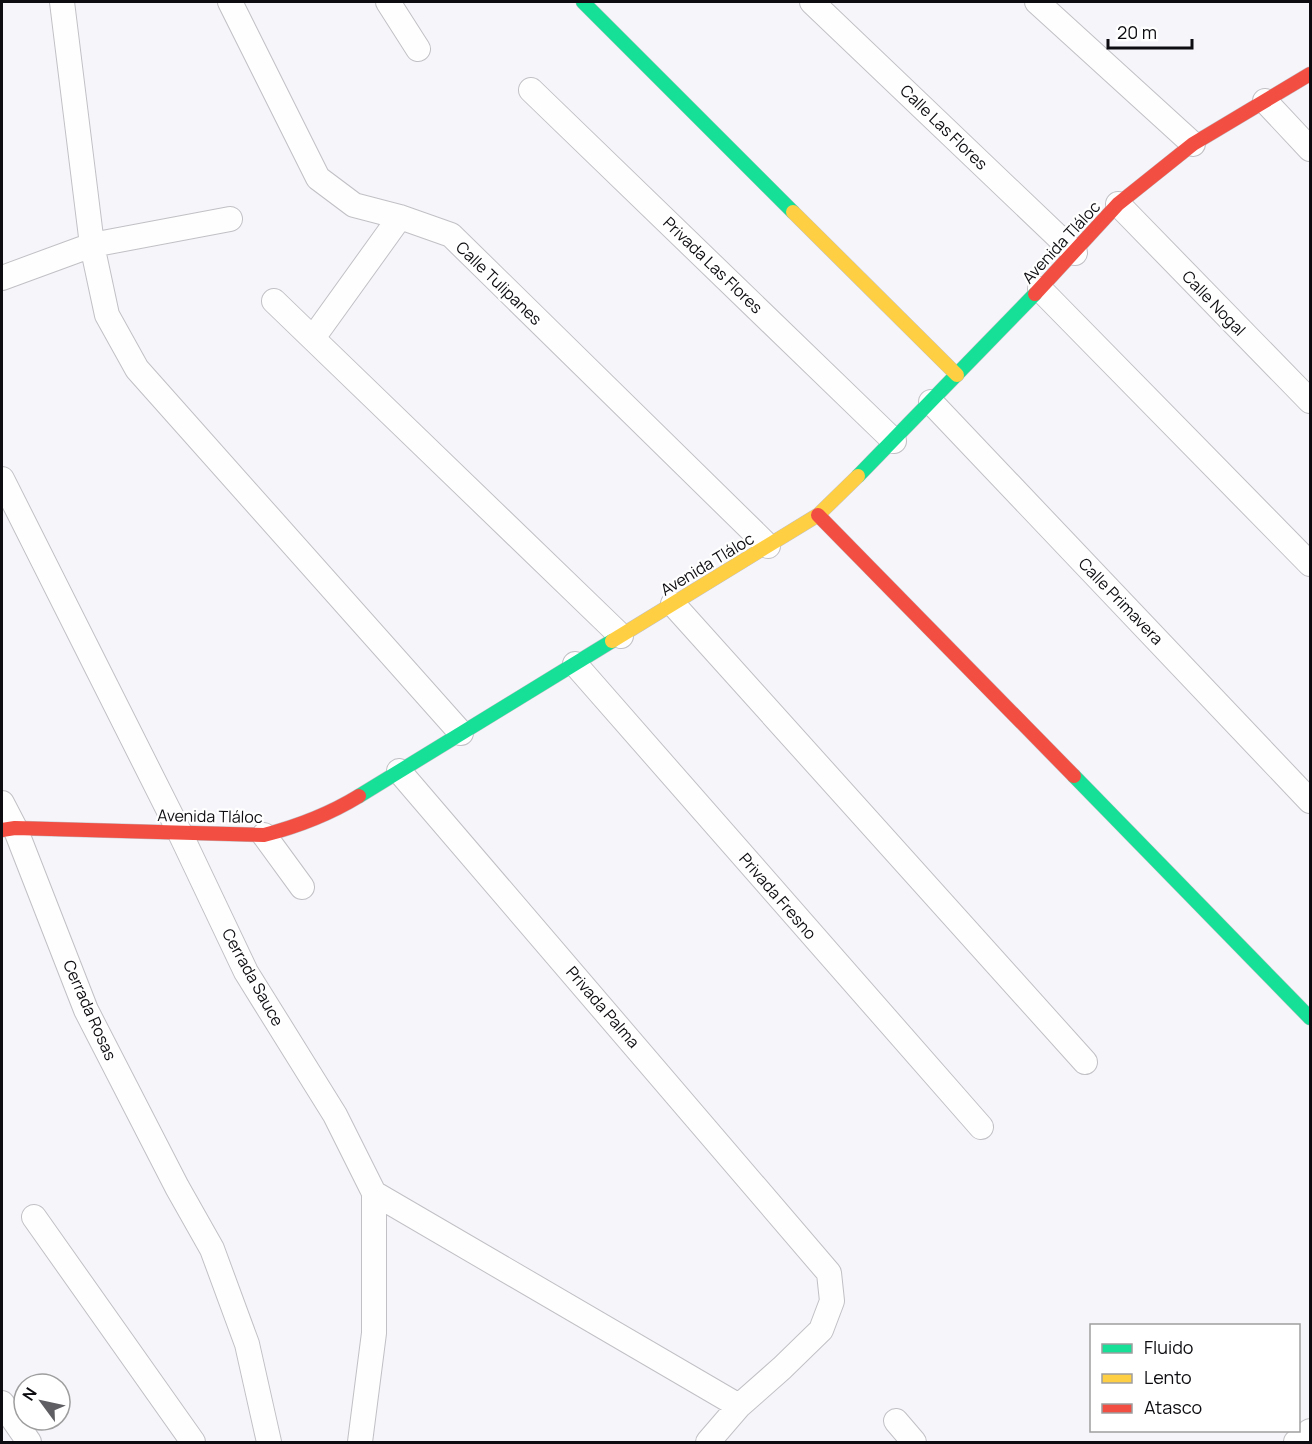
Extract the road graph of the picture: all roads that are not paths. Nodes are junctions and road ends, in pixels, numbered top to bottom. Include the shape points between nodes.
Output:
1 (62, 2) edge
2 (230, 2) edge
3 (388, 2) edge
4 (583, 2) edge
5 (812, 2) edge
6 (1037, 2) edge
7 (418, 49) dead end
8 (1311, 74) edge
9 (531, 90) dead end
10 (1265, 101) junction
11 (1193, 144) junction
12 (1311, 149) edge
13 (1118, 204) junction
14 (400, 217) junction
15 (230, 219) dead end
16 (92, 245) junction
17 (1075, 253) junction
18 (2, 278) edge
19 (1040, 289) junction
20 (274, 300) dead end
21 (313, 338) junction
22 (957, 375) junction
23 (1311, 401) edge
24 (931, 402) junction
25 (894, 441) junction
26 (2, 479) edge
27 (818, 515) junction
28 (768, 546) junction
29 (1311, 564) edge
30 (673, 604) junction
31 (621, 636) junction
32 (575, 664) junction
33 (461, 733) junction
34 (399, 771) junction
35 (1311, 801) edge
36 (2, 803) edge
37 (8, 829) edge
38 (180, 833) junction
39 (264, 835) junction
40 (302, 887) dead end
41 (1311, 1018) edge
42 (1085, 1062) dead end
43 (981, 1127) dead end
44 (374, 1193) junction
45 (34, 1217) dead end
46 (2, 1403) edge
47 (739, 1406) junction
48 (896, 1421) dead end
49 (1311, 1431) edge
50 (29, 1443) edge
51 (193, 1443) edge
52 (269, 1443) edge
53 (360, 1443) edge
54 (708, 1443) edge
55 (914, 1443) edge
56 (1296, 1443) edge

1 - 16 street
2 - 14 street, Calle Tulipanes via 318,178 354,205
3 - 7 street
4 - 22 main road
5 - 17 street, Calle Las Flores
6 - 11 street
8 - 10 main road, Avenida Tláloc
9 - 25 street, Privada Las Flores
10 - 11 main road, Avenida Tláloc
10 - 12 street
11 - 13 main road, Avenida Tláloc
13 - 17 main road, Avenida Tláloc
13 - 23 street, Calle Nogal
14 - 21 street
14 - 28 street, Calle Tulipanes via 451,236
15 - 16 street
16 - 18 street
16 - 33 street via 107,315 137,369
17 - 19 main road, Avenida Tláloc
19 - 22 main road, Avenida Tláloc
19 - 29 street
20 - 21 street
21 - 31 street
22 - 24 main road, Avenida Tláloc
24 - 25 main road, Avenida Tláloc
24 - 35 street, Calle Primavera
25 - 27 main road, Avenida Tláloc
26 - 38 street, Cerrada Sauce
27 - 28 main road, Avenida Tláloc
27 - 41 main road
28 - 30 main road, Avenida Tláloc
30 - 31 main road, Avenida Tláloc
30 - 42 street
31 - 32 main road, Avenida Tláloc
32 - 33 main road, Avenida Tláloc
32 - 43 street, Privada Fresno
33 - 34 main road, Avenida Tláloc
34 - 39 main road, Avenida Tláloc via 343,806 302,825
34 - 47 street, Privada Palma via 829,1273 832,1301 821,1330
36 - 37 street, Cerrada Rosas
37 - 38 main road, Avenida Tláloc
37 - 52 street, Cerrada Rosas via 86,1010 213,1249 246,1344
38 - 39 main road, Avenida Tláloc
38 - 44 street, Cerrada Sauce via 246,972 335,1115
39 - 40 street
44 - 47 street
44 - 53 street via 374,1333
45 - 51 street
46 - 50 street
47 - 54 street, Privada Palma
48 - 55 street
49 - 56 street

